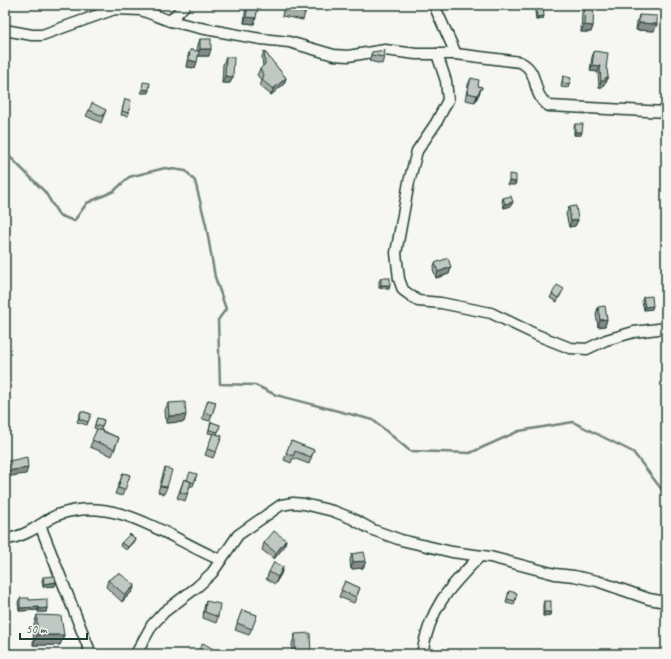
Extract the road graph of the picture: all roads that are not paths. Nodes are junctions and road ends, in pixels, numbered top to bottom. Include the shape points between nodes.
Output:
1 (185, 5) edge
2 (434, 5) edge
3 (170, 21) junction
4 (5, 30) edge
5 (437, 54) junction
6 (456, 54) junction
7 (666, 112) edge
8 (666, 328) edge
9 (40, 525) junction
10 (5, 540) edge
11 (480, 556) junction
12 (221, 560) junction
13 (666, 602) edge
14 (91, 654) edge
15 (136, 654) edge
16 (422, 654) edge

1 - 3 street
2 - 6 street
3 - 4 street via 141,10 115,9 42,35
3 - 5 street via 289,42 334,55 348,56 385,50
5 - 6 street
5 - 8 street via 446,81 448,100 417,151 409,182 396,253 403,290 418,301 490,313 570,348 588,349 606,340 634,332
6 - 7 street via 520,62 526,65 531,70 540,98 549,106
9 - 10 street via 29,532
9 - 12 street via 61,514 84,510 110,511 144,521 197,551
9 - 14 street
11 - 12 street via 402,540 373,530 333,511 293,503 281,505 238,535
11 - 13 street via 555,574 581,577
11 - 16 street via 448,590 437,607 425,635
12 - 15 street via 212,573 152,625

